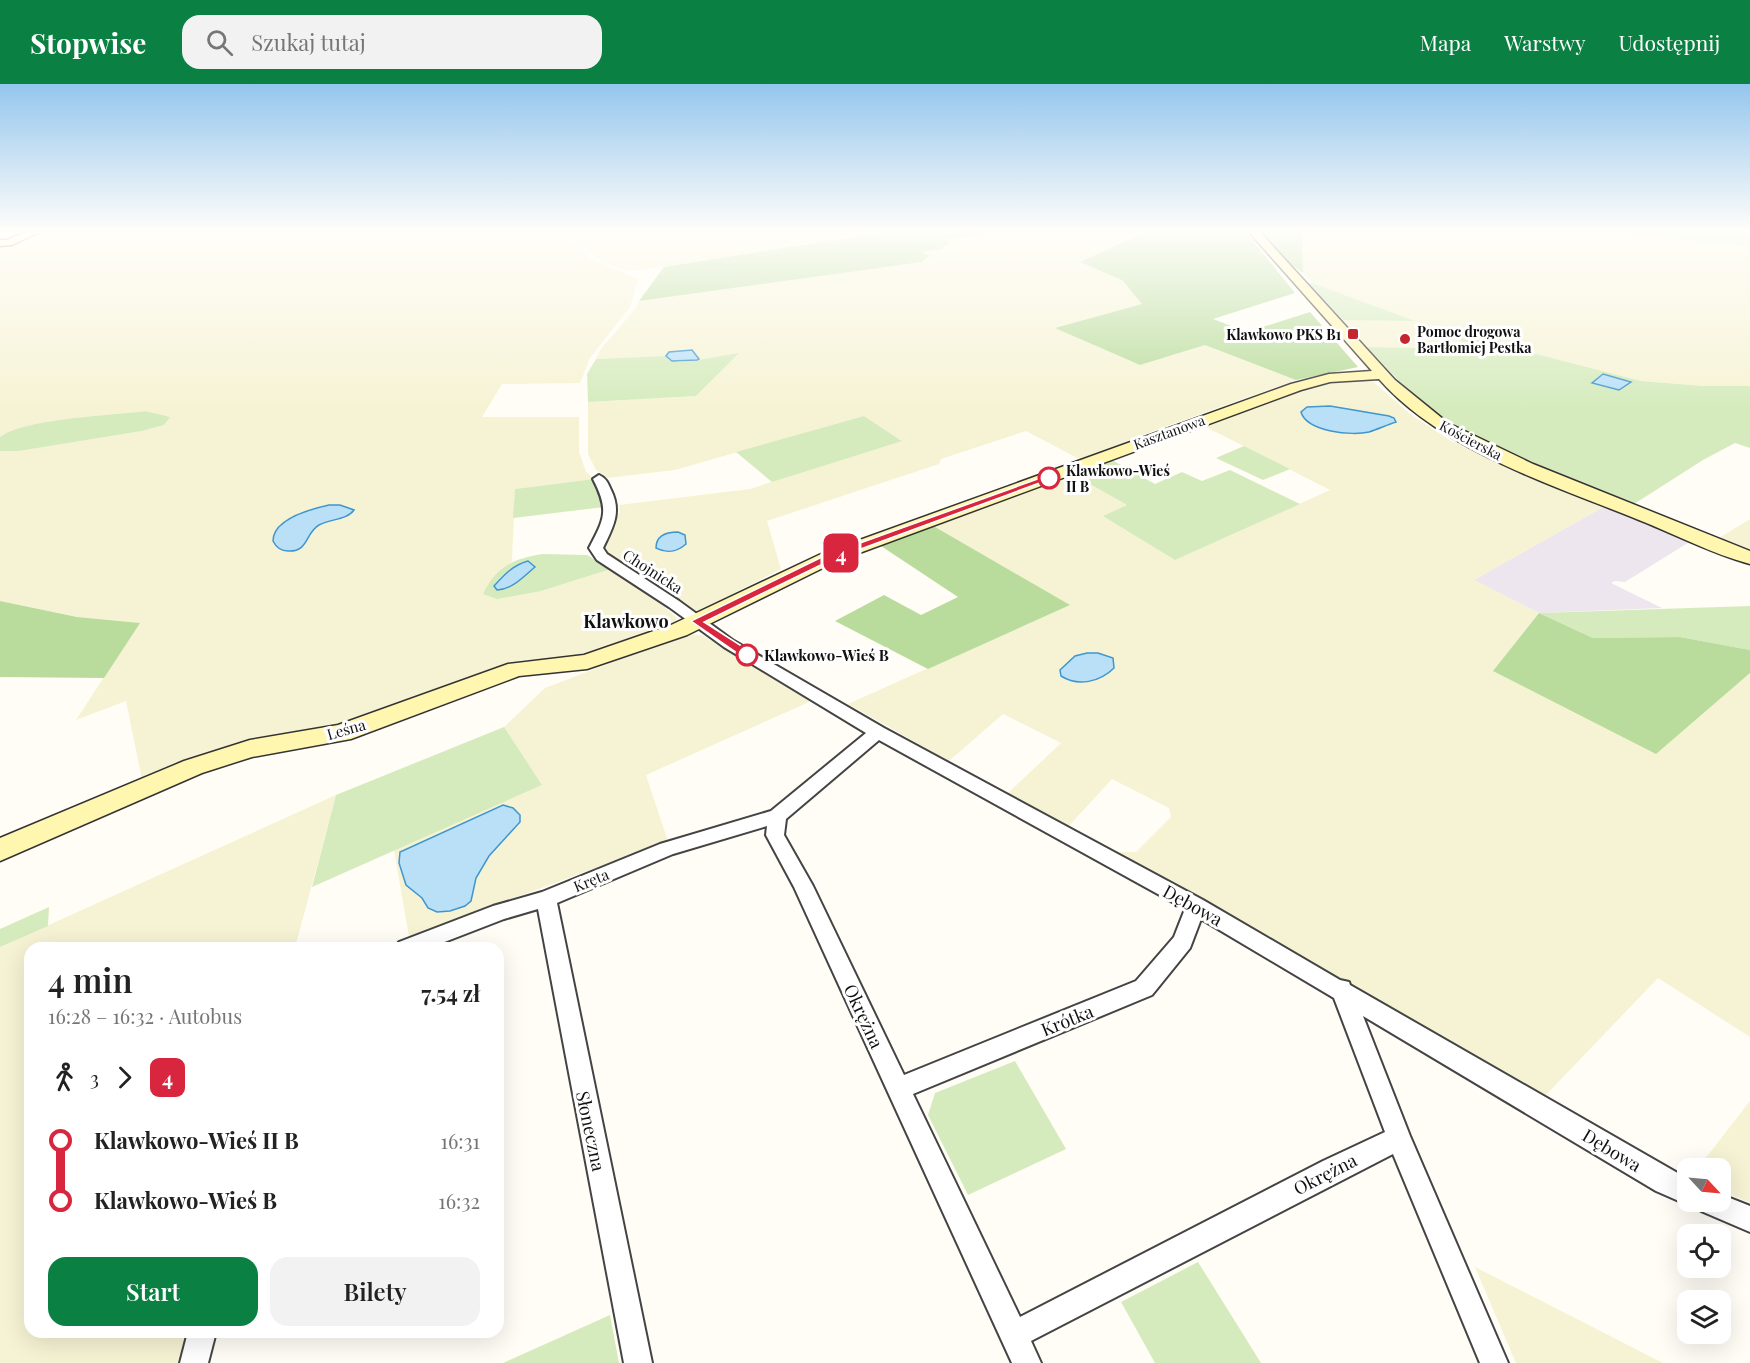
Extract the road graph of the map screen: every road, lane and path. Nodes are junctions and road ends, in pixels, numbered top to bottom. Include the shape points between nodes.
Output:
1 (1306, 291) edge
2 (1382, 375) junction
3 (599, 479) dead end
4 (1750, 558) edge
5 (696, 621) junction
6 (878, 732) junction
7 (777, 816) junction
8 (0, 850) edge
9 (546, 899) junction
10 (1196, 906) junction
11 (422, 942) edge
12 (1341, 989) junction
13 (898, 1089) junction
14 (1399, 1138) junction
15 (1677, 1187) edge
16 (1731, 1211) edge
17 (1750, 1219) edge
18 (1014, 1335) junction
19 (200, 1338) edge
20 (194, 1363) edge
21 (638, 1363) edge
22 (1027, 1363) edge
23 (1494, 1363) edge

1 - 2 street, Kościerska
2 - 4 street, Kościerska via 1425,414 1475,444
2 - 5 street, Kasztanowa via 1318,380 1187,426 828,558
3 - 5 street, Chojnicka via 611,501 611,519 596,548 602,557
5 - 6 street, Dębowa
5 - 8 street, Leśna via 587,662 516,669 342,733 250,749 194,767
6 - 7 street
6 - 10 street, Dębowa
7 - 9 street, Kręta via 667,849
7 - 13 street, Okrężna via 775,835
9 - 11 street, Kręta
9 - 21 street, Słoneczna
10 - 12 street, Dębowa
10 - 13 street, Krótka via 1183,942 1144,988
12 - 14 street
12 - 15 street, Dębowa
13 - 18 street, Okrężna
14 - 18 street, Okrężna
14 - 23 street
16 - 17 street
18 - 22 street, Okrężna
19 - 20 street

